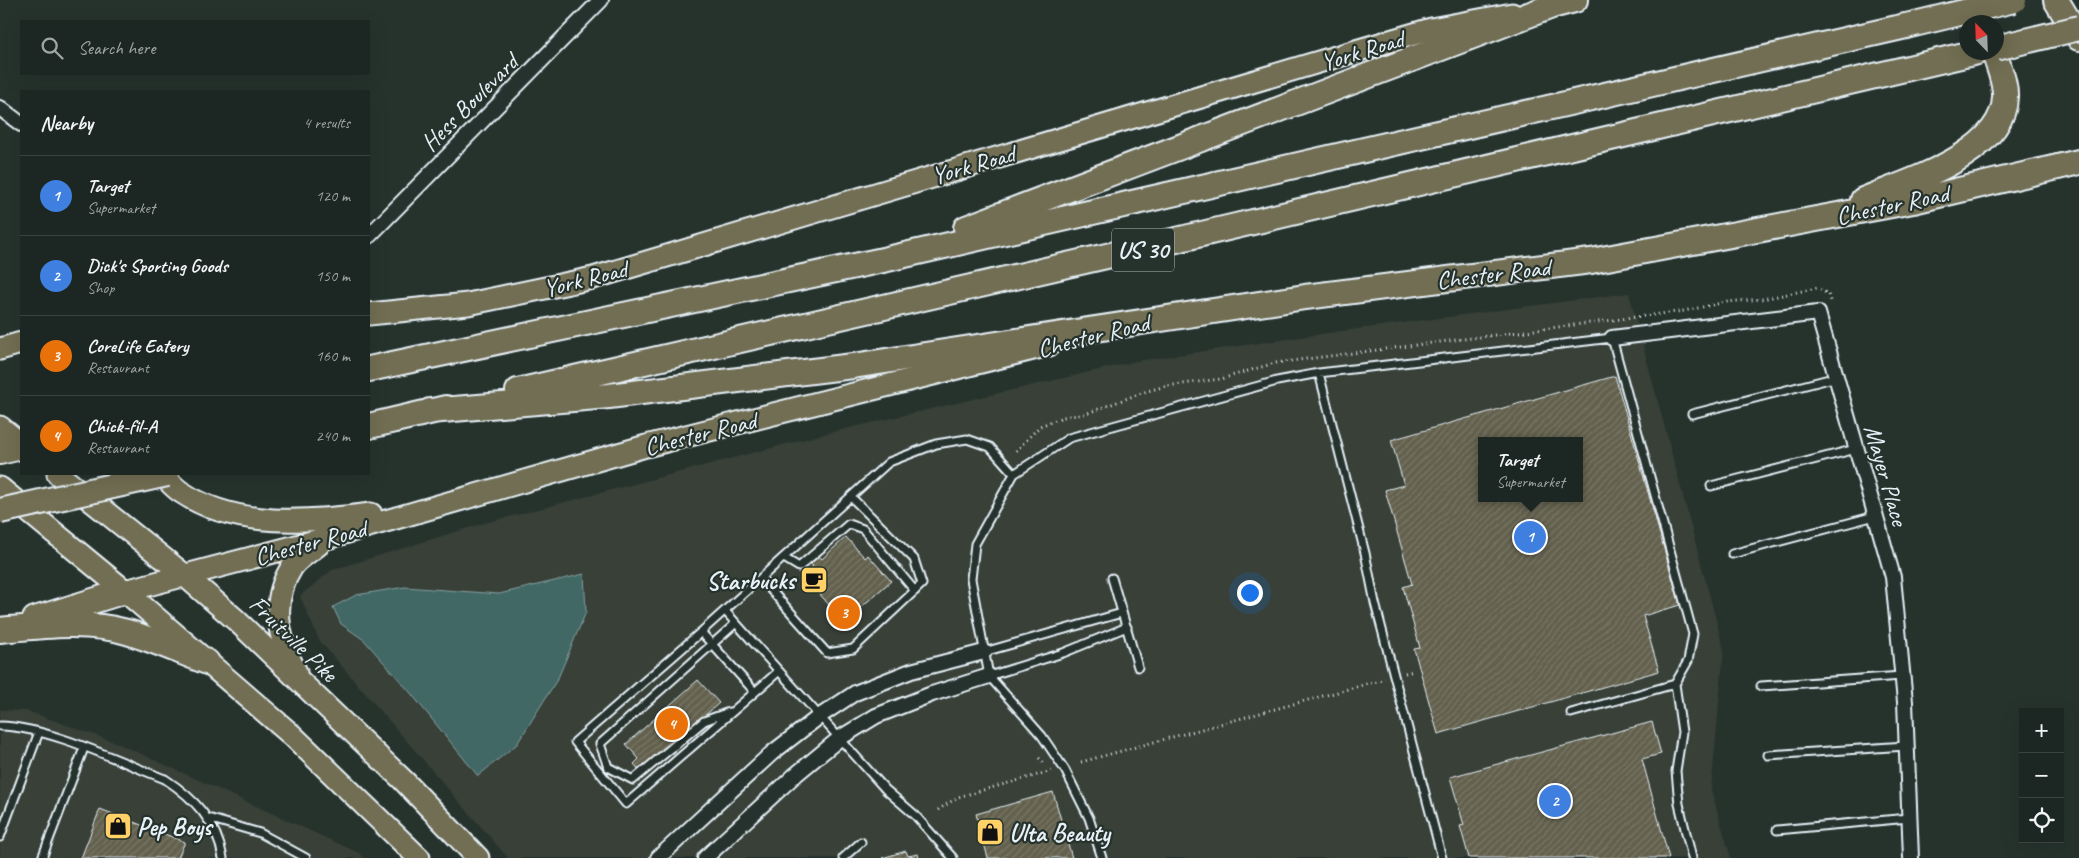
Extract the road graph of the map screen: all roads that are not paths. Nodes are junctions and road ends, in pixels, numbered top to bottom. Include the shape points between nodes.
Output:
1 (601, 0) edge
2 (1575, 0) edge
3 (1961, 0) edge
4 (2014, 0) edge
5 (2056, 0) edge
6 (1552, 6) junction
7 (1973, 15) edge
8 (2079, 28) edge
9 (2079, 38) edge
10 (2004, 46) edge
11 (1959, 57) edge
12 (1996, 60) edge
13 (0, 108) edge
14 (20, 123) edge
15 (2079, 162) edge
16 (2048, 170) junction
17 (2079, 172) edge
18 (1820, 219) junction
19 (370, 235) edge
20 (883, 260) junction
21 (370, 314) edge
22 (1156, 319) junction
23 (1612, 338) junction
24 (370, 368) edge
25 (1319, 373) junction
26 (1838, 377) junction
27 (430, 412) junction
28 (1692, 414) dead end
29 (370, 426) edge
30 (0, 427) edge
31 (20, 445) edge
32 (20, 446) edge
33 (1856, 449) junction
34 (0, 452) edge
35 (1014, 474) junction
36 (59, 475) edge
37 (162, 475) edge
38 (163, 475) edge
39 (1711, 486) dead end
40 (0, 488) edge
41 (851, 497) junction
42 (443, 505) junction
43 (0, 511) edge
44 (1875, 516) junction
45 (327, 538) junction
46 (1732, 554) dead end
47 (784, 558) junction
48 (183, 574) junction
49 (1112, 578) dead end
50 (761, 579) junction
51 (124, 591) junction
52 (915, 591) junction
53 (726, 612) junction
54 (1122, 613) junction
55 (736, 623) junction
56 (1127, 627) junction
57 (0, 630) edge
58 (701, 632) junction
59 (712, 644) junction
60 (984, 652) junction
61 (207, 662) junction
62 (1138, 667) dead end
63 (779, 671) junction
64 (989, 676) junction
65 (1902, 676) junction
66 (1675, 684) junction
67 (304, 685) junction
68 (1761, 686) dead end
69 (755, 692) junction
70 (734, 710) junction
71 (1571, 714) dead end
72 (820, 716) junction
73 (0, 726) edge
74 (39, 732) junction
75 (840, 738) junction
76 (1906, 746) junction
77 (84, 748) junction
78 (1768, 755) dead end
79 (207, 817) junction
80 (1910, 818) junction
81 (1777, 830) dead end
82 (0, 837) edge
83 (861, 842) dead end
84 (297, 856) edge
85 (42, 858) edge
86 (223, 858) edge
87 (306, 858) edge
88 (419, 858) edge
89 (478, 858) edge
90 (658, 858) edge
91 (705, 858) edge
92 (843, 858) edge
93 (953, 858) edge
94 (1102, 858) edge
95 (1442, 858) edge
96 (1692, 858) edge
97 (1911, 858) edge

1 - 19 street, Hess Boulevard
2 - 6 highway, York Road
3 - 7 highway
4 - 20 highway, US 30, bridge
5 - 9 highway
6 - 20 highway
6 - 21 main road, York Road via 1431,29 593,278 468,304
8 - 10 highway, bridge
11 - 27 highway, US 30 via 1146,249 922,297
12 - 18 highway via 2006,97 2003,109 1984,141 1951,163
13 - 14 street
15 - 16 highway, Chester Road
16 - 17 highway
16 - 18 highway, Chester Road
18 - 22 highway, Chester Road via 1591,261
20 - 24 highway, US 30
22 - 27 highway via 834,368 610,396
22 - 42 main road, Chester Road via 646,446
23 - 25 lane
23 - 26 street, Mayer Place via 1818,313
23 - 66 lane via 1694,634 1688,661
25 - 35 lane via 1277,381 1069,438
25 - 95 lane
26 - 28 lane
26 - 33 street, Mayer Place
27 - 29 highway, US 30
30 - 31 main road
32 - 34 highway
33 - 39 lane
33 - 44 street, Mayer Place
35 - 41 lane via 990,446 966,439 936,444 889,462
35 - 60 lane via 975,544 971,579
36 - 48 main road, Fruitville Pike
37 - 43 highway, bridge
38 - 42 main road via 180,492 197,501 269,521 342,518
40 - 51 main road
41 - 47 lane
41 - 52 lane via 914,559 922,584
42 - 45 main road, Chester Road
44 - 46 lane
44 - 65 street, Mayer Place via 1893,577
45 - 48 main road, Chester Road
45 - 67 main road via 293,565 281,590 277,618 286,654
47 - 50 lane
47 - 52 lane via 799,567 849,524 863,529
48 - 51 main road, Chester Road
48 - 67 main road, Fruitville Pike
49 - 54 lane
50 - 52 lane via 828,653 853,649
50 - 53 lane
51 - 57 highway
51 - 61 main road
53 - 55 lane
53 - 58 lane
54 - 56 lane
54 - 60 lane
55 - 59 lane
55 - 63 lane
56 - 62 lane
56 - 64 lane via 1063,653
57 - 61 highway via 98,627 126,632
58 - 59 lane
58 - 70 lane via 574,742 626,804
59 - 69 lane
59 - 70 lane via 600,744 608,766 633,780 704,721
60 - 64 lane
60 - 72 street via 911,671 855,693
61 - 88 main road via 293,736
63 - 69 lane
63 - 72 lane
64 - 75 street via 876,716
64 - 94 lane via 1042,736 1065,770 1089,818
65 - 68 lane
65 - 76 street, Mayer Place
66 - 71 lane
66 - 96 lane via 1682,732 1676,772 1679,804
67 - 89 main road, Fruitville Pike
69 - 70 lane
72 - 75 lane
72 - 90 street via 772,753
73 - 74 lane via 19,726
74 - 77 lane
74 - 82 lane
75 - 91 street
75 - 93 lane
76 - 78 lane
76 - 80 street, Mayer Place
77 - 79 lane via 165,779 192,800
77 - 85 lane
79 - 84 lane via 260,833
79 - 86 lane
80 - 81 lane
80 - 97 street, Mayer Place
83 - 92 lane
84 - 87 lane

